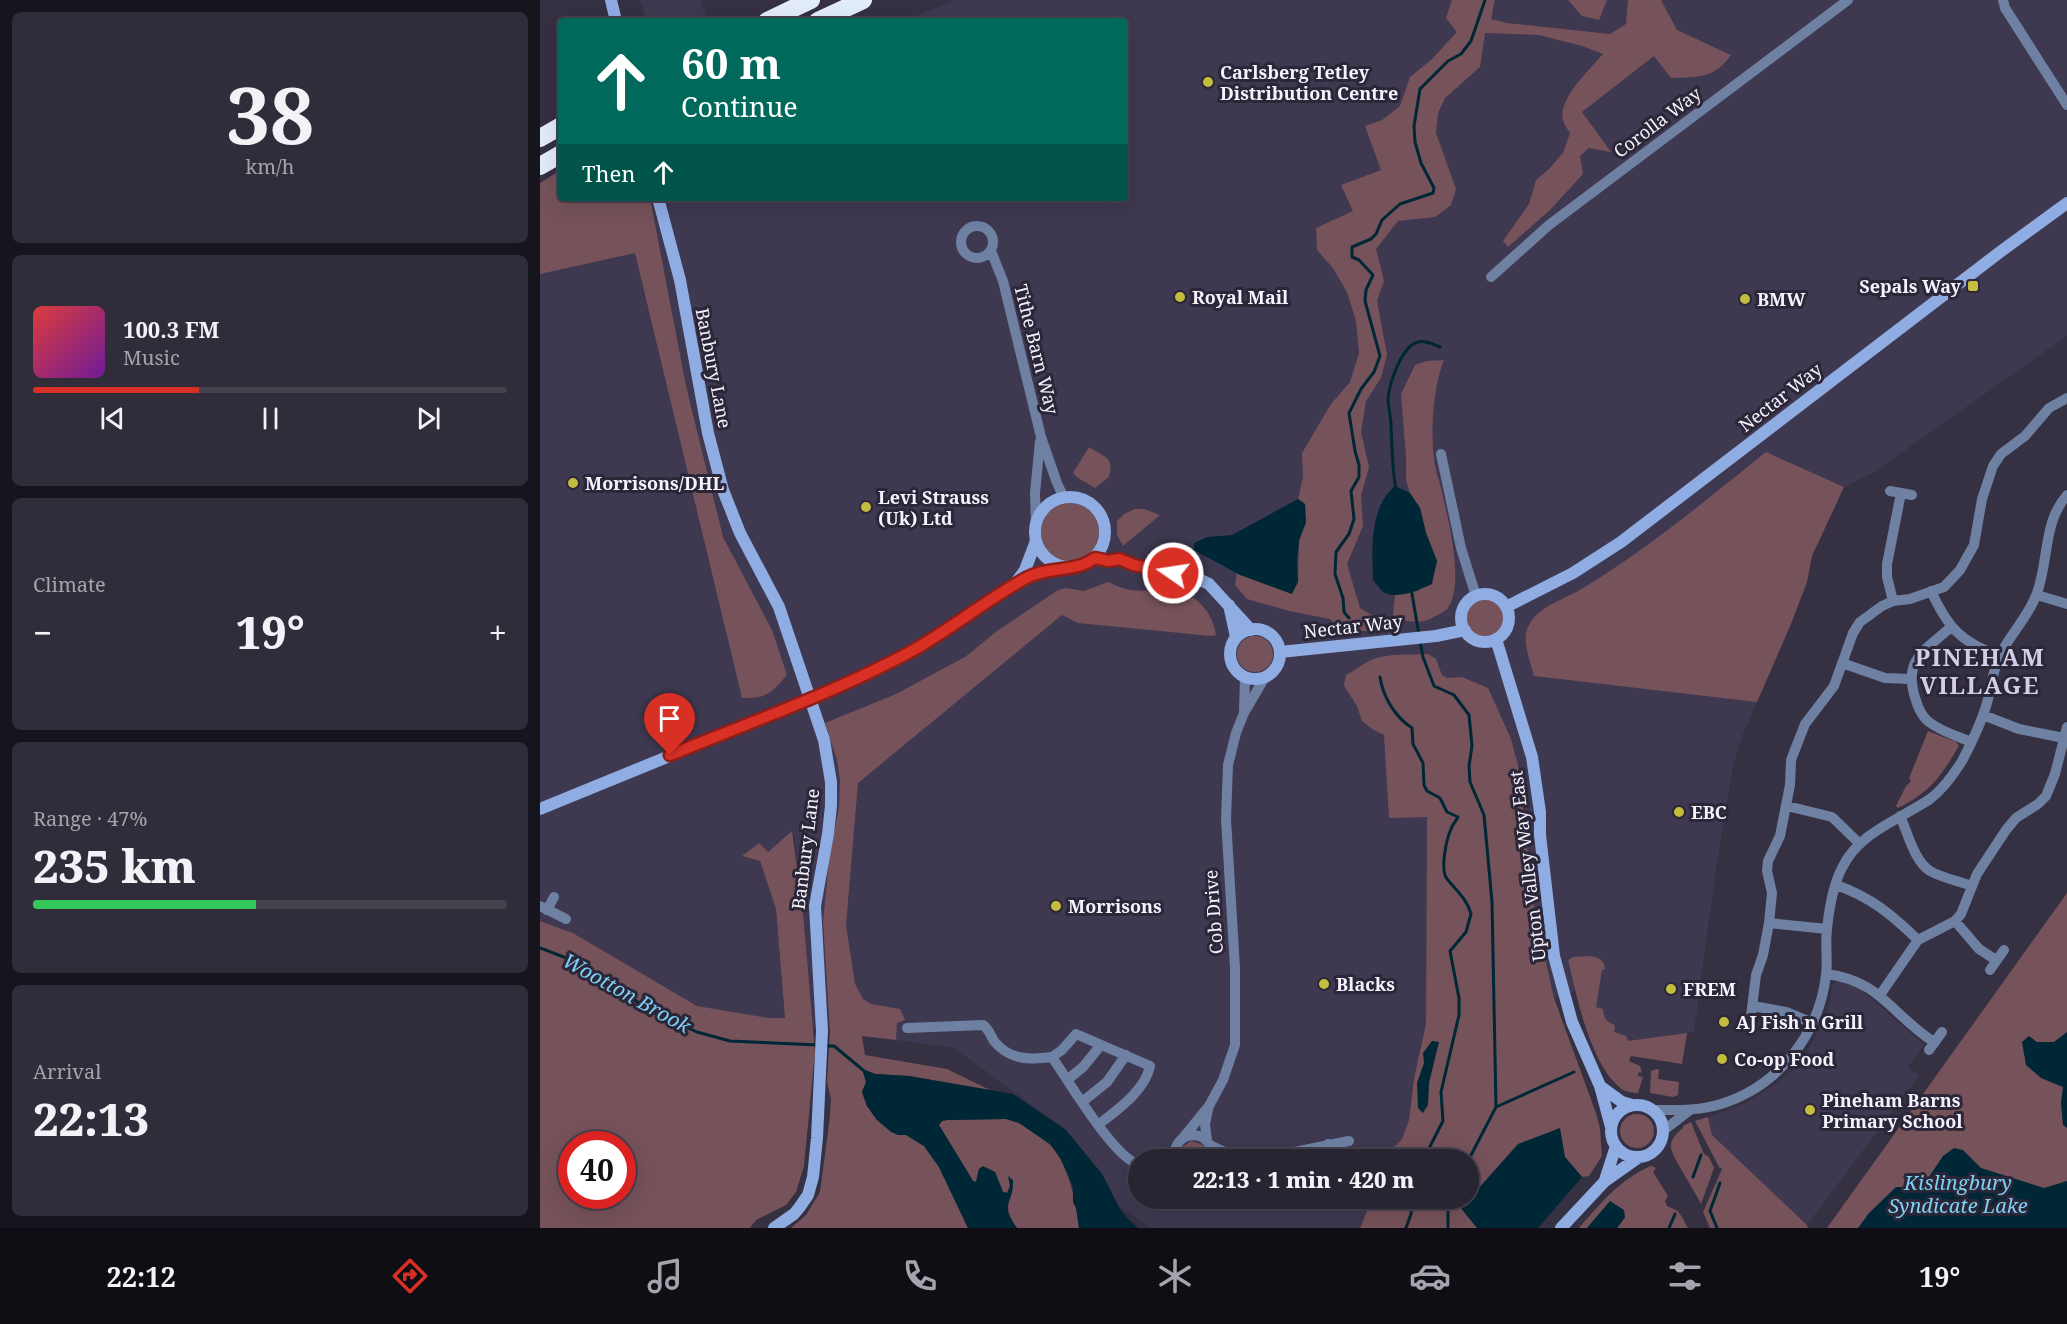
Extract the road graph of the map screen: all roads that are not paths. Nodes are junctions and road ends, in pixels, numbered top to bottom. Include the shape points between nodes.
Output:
1 (610, 0) edge
2 (811, 0) edge
3 (863, 0) edge
4 (1848, 0) edge
5 (1996, 0) edge
6 (2004, 4) edge
7 (615, 18) edge
8 (773, 18) edge
9 (824, 18) edge
10 (2067, 105) edge
11 (558, 122) edge
12 (558, 128) edge
13 (540, 131) edge
14 (540, 138) edge
15 (558, 156) edge
16 (540, 166) edge
17 (659, 201) edge
18 (2067, 203) edge
19 (991, 251) junction
20 (980, 258) junction
21 (998, 271) junction
22 (1491, 277) dead end
23 (2067, 398) edge
24 (1041, 437) junction
25 (1442, 454) dead end
26 (1901, 493) dead end
27 (2067, 495) edge
28 (1064, 498) junction
29 (1036, 525) junction
30 (1036, 542) junction
31 (1104, 543) junction
32 (1095, 558) junction
33 (1119, 559) junction
34 (1063, 567) junction
35 (1014, 584) junction
36 (1931, 591) junction
37 (2037, 595) junction
38 (1476, 596) junction
39 (1893, 601) junction
40 (1228, 604) junction
41 (2067, 604) edge
42 (1506, 607) junction
43 (1951, 627) junction
44 (1251, 630) junction
45 (1465, 630) junction
46 (1236, 637) junction
47 (1496, 639) junction
48 (1280, 652) junction
49 (1999, 656) junction
50 (1842, 663) junction
51 (1265, 677) junction
52 (1245, 678) junction
53 (1911, 680) junction
54 (1244, 713) junction
55 (1983, 715) junction
56 (2065, 733) edge
57 (1971, 742) junction
58 (2055, 774) junction
59 (2067, 778) edge
60 (1787, 806) junction
61 (540, 810) edge
62 (1900, 816) junction
63 (1860, 844) junction
64 (1836, 885) junction
65 (1972, 886) junction
66 (554, 897) dead end
67 (543, 908) edge
68 (566, 919) dead end
69 (1955, 921) junction
70 (1769, 923) junction
71 (1827, 929) junction
72 (1918, 940) junction
73 (2004, 950) dead end
74 (1826, 974) junction
75 (1880, 995) junction
76 (1753, 1006) junction
77 (1813, 1023) junction
78 (1750, 1024) dead end
79 (908, 1028) dead end
80 (1942, 1032) dead end
81 (1101, 1046) junction
82 (1126, 1055) junction
83 (1052, 1057) junction
84 (1067, 1080) junction
85 (1600, 1086) junction
86 (1082, 1102) junction
87 (1209, 1106) junction
88 (1632, 1106) junction
89 (1653, 1110) junction
90 (1690, 1110) junction
91 (1098, 1125) junction
92 (1611, 1126) junction
93 (1664, 1130) junction
94 (1183, 1137) junction
95 (1349, 1141) dead end
96 (1209, 1143) junction
97 (1328, 1144) junction
98 (1616, 1146) junction
99 (1175, 1149) edge
100 (1210, 1149) edge
101 (1218, 1149) edge
102 (1305, 1149) edge
103 (1328, 1149) edge
104 (1640, 1157) junction
105 (1128, 1160) edge
106 (1605, 1181) junction
107 (774, 1228) edge
108 (1561, 1228) edge

1 - 7 street
2 - 8 highway
3 - 9 highway
4 - 22 street, Corolla Way via 1566,212
5 - 6 street
6 - 10 street
11 - 13 highway
12 - 14 highway
15 - 16 highway
17 - 107 street, Banbury Lane via 680,280 708,433 723,490 740,533 779,607 829,761 831,806 814,923 822,1031 818,1138 810,1189 794,1214
18 - 42 street, Nectar Way via 1621,542 1573,573
19 - 20 street
19 - 20 street, Tithe Barn Way via 993,241 989,232 976,226 967,230 962,248 968,255
19 - 21 street, Tithe Barn Way
20 - 21 street, Tithe Barn Way
21 - 24 street, Tithe Barn Way
23 - 36 street via 2049,408 2025,436 2001,453 1989,475 1974,545 1960,570 1944,587
24 - 28 street, Tithe Barn Way
24 - 29 street, Tithe Barn Way
25 - 38 street via 1461,548
26 - 39 street via 1887,564
27 - 37 street via 2052,520
28 - 29 street via 1046,507
28 - 31 street via 1082,499 1100,513 1105,524
29 - 30 street
30 - 34 street via 1046,558
30 - 35 street via 1025,570
31 - 32 street
31 - 33 street via 1116,551
32 - 33 street
32 - 34 street via 1081,566
33 - 40 street via 1194,577 1209,584
34 - 35 street
35 - 61 street via 911,651 853,681
36 - 39 street
36 - 43 street
37 - 41 street
37 - 49 street
38 - 42 street via 1496,597
38 - 45 street via 1462,615
39 - 50 street via 1860,622
40 - 44 street
40 - 46 street
42 - 47 street via 1508,627
43 - 49 street via 1973,645
43 - 53 street via 1920,655
44 - 46 street
44 - 48 street via 1273,638
45 - 47 street via 1477,640
45 - 48 street, Nectar Way
46 - 52 street via 1230,658
47 - 85 street, Upton Valley Way East via 1532,757 1554,956 1572,1022
48 - 51 street via 1276,667
49 - 55 street
50 - 53 street via 1885,678
50 - 60 street via 1834,686 1805,724 1791,760
51 - 52 street
51 - 54 street, Cob Drive
52 - 54 street, Cob Drive
53 - 57 street via 1918,708 1929,723
54 - 87 street, Cob Drive via 1228,765 1226,800 1235,1045
55 - 56 street via 2019,729
55 - 57 street
56 - 58 street
57 - 62 street via 1944,785 1931,798
58 - 59 street
58 - 65 street via 2046,796 2011,823
60 - 63 street via 1832,817
60 - 70 street via 1780,836 1768,861 1772,893
62 - 63 street
62 - 65 street via 1920,862 1933,873
63 - 64 street via 1842,868
64 - 71 street
64 - 72 street via 1879,905
65 - 69 street
66 - 67 street
67 - 68 street
69 - 72 street
69 - 73 street via 1993,965
70 - 71 street
70 - 76 street
71 - 74 street
72 - 75 street
74 - 75 street via 1854,980
74 - 77 street
75 - 80 street via 1931,1046
76 - 77 street via 1786,1012
76 - 78 street
77 - 90 street via 1800,1047 1774,1075 1721,1104
79 - 83 street via 983,1025 1003,1050 1017,1057
81 - 82 street
81 - 83 street via 1076,1034
81 - 84 street
82 - 86 street via 1107,1082
82 - 91 street via 1146,1063 1149,1070 1133,1095
83 - 84 street
84 - 86 street
85 - 88 street
85 - 92 street, Upton Valley Way East
86 - 91 street
87 - 94 street, Cob Drive
87 - 96 street, Cob Drive via 1205,1124
88 - 89 street via 1643,1105
88 - 92 street via 1620,1111
89 - 90 street
89 - 93 street
90 - 93 street
91 - 105 street
92 - 98 street
93 - 104 street via 1656,1150
94 - 96 street via 1198,1135
94 - 99 street, Cob Drive
95 - 97 street
96 - 100 street, Cob Drive
96 - 101 street
97 - 102 street
97 - 103 street
98 - 104 street via 1630,1156
98 - 106 street
104 - 106 street
106 - 108 street

